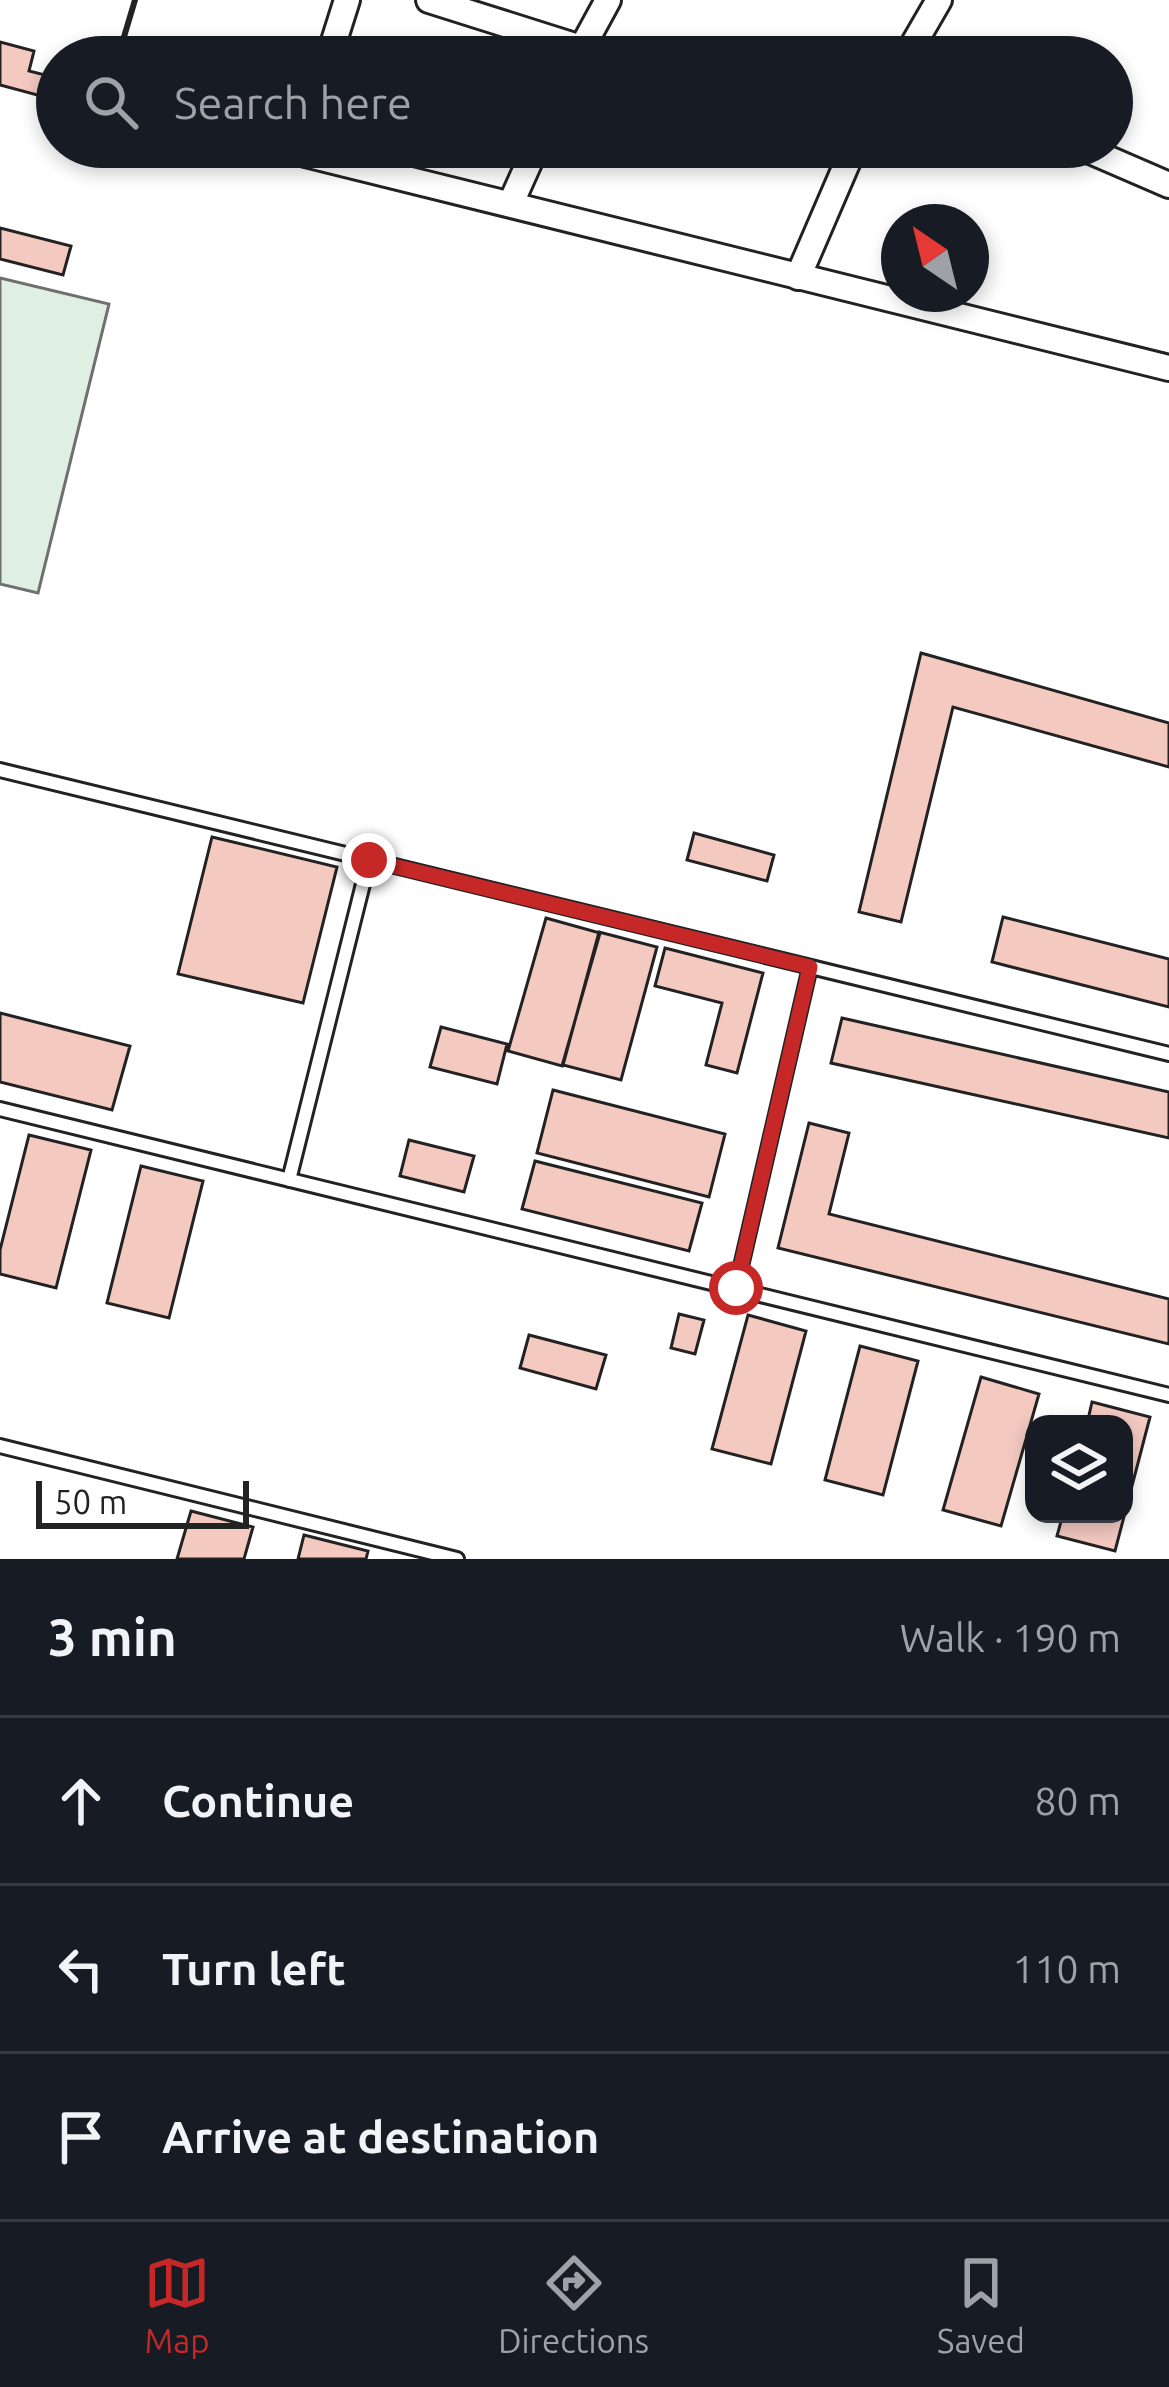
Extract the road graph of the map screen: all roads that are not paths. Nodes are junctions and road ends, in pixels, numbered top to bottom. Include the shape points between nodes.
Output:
1 (347, 0) edge
2 (429, 0) edge
3 (608, 0) edge
4 (939, 0) edge
5 (336, 36) edge
6 (531, 36) edge
7 (588, 36) edge
8 (918, 36) edge
9 (370, 168) edge
10 (527, 168) edge
11 (845, 168) edge
12 (1130, 168) edge
13 (1169, 185) edge
14 (511, 203) junction
15 (798, 278) junction
16 (1169, 368) edge
17 (0, 770) edge
18 (369, 860) junction
19 (810, 967) junction
20 (1169, 1054) edge
21 (0, 1109) edge
22 (289, 1180) junction
23 (736, 1288) junction
24 (1169, 1395) edge
25 (0, 1446) edge
26 (457, 1559) edge

1 - 5 street
2 - 6 street
3 - 7 street
4 - 8 street
9 - 14 street
10 - 14 street
11 - 15 street
12 - 13 street
14 - 15 street
15 - 16 street
17 - 18 lane
18 - 19 lane
18 - 22 lane
19 - 20 lane
19 - 23 lane
21 - 22 lane
22 - 23 lane
23 - 24 lane
25 - 26 lane

